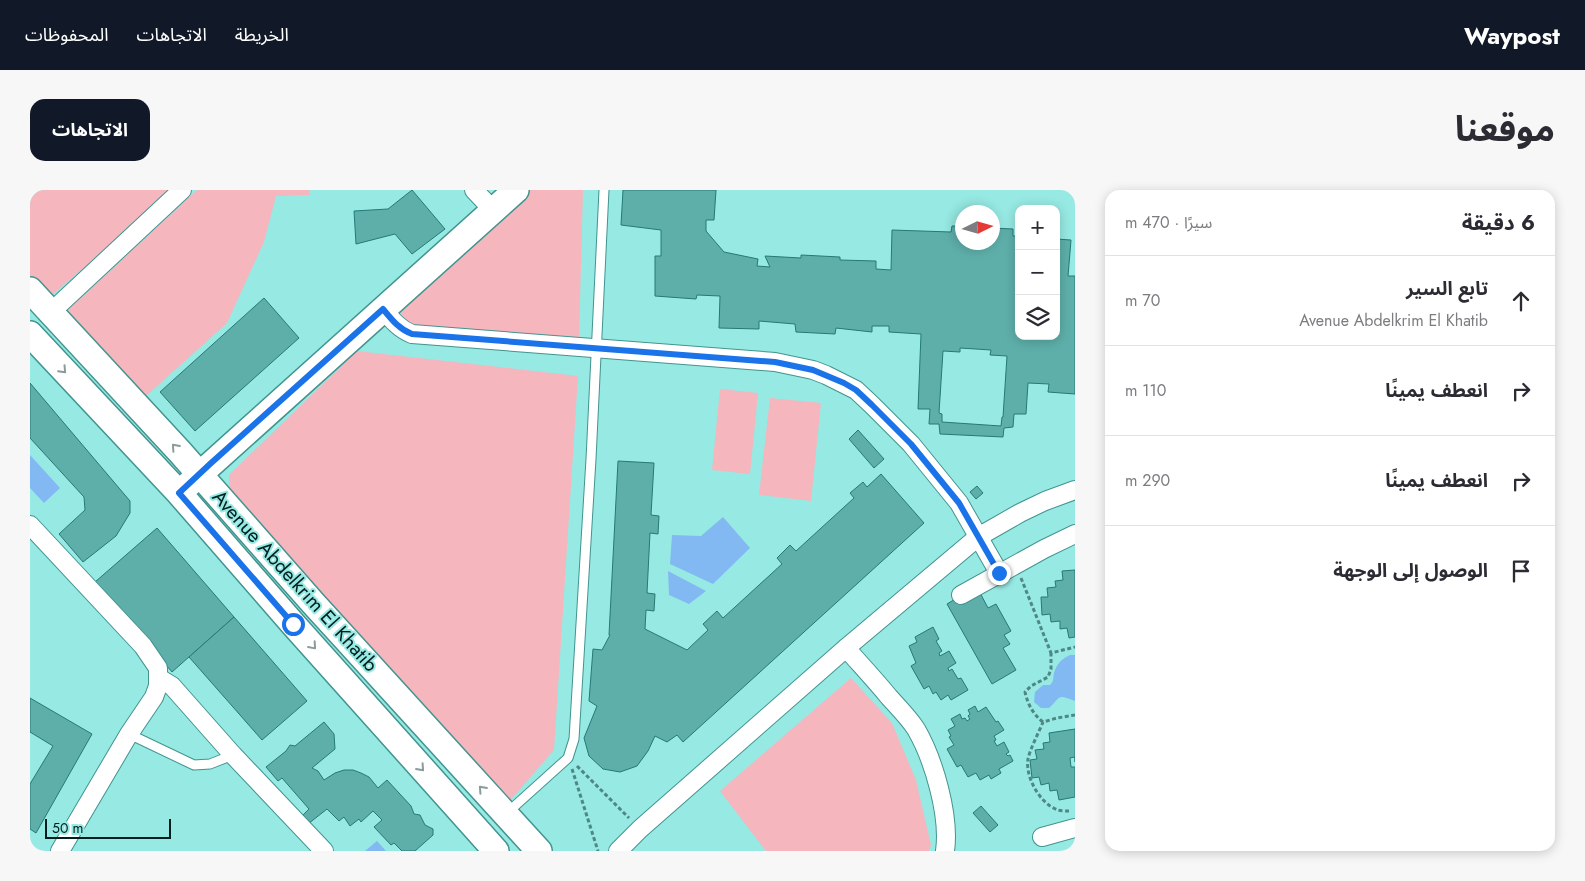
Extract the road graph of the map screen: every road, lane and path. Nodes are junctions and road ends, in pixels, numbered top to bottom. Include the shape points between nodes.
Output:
1 (182, 190) edge
2 (474, 190) edge
3 (516, 190) edge
4 (604, 190) edge
5 (494, 211) junction
6 (30, 290) edge
7 (383, 309) junction
8 (50, 313) junction
9 (30, 334) edge
10 (596, 349) junction
11 (200, 474) junction
12 (1075, 490) edge
13 (179, 493) junction
14 (30, 525) edge
15 (1075, 534) edge
16 (978, 537) junction
17 (1016, 564) junction
18 (999, 573) junction
19 (961, 595) dead end
20 (1075, 647) edge
21 (846, 648) junction
22 (1051, 653) junction
23 (158, 678) junction
24 (1075, 715) edge
25 (1043, 722) junction
26 (129, 734) junction
27 (233, 755) junction
28 (568, 758) junction
29 (1075, 810) edge
30 (505, 814) junction
31 (1075, 828) edge
32 (640, 829) junction
33 (1042, 837) dead end
34 (946, 850) edge
35 (60, 851) edge
36 (324, 851) edge
37 (496, 851) edge
38 (539, 851) edge
39 (598, 851) edge
40 (618, 851) edge

1 - 8 street
2 - 5 street
3 - 5 street
4 - 10 lane
5 - 7 street
6 - 8 street, Avenue Abdelkrim El Khatib
7 - 10 street via 396,325 412,334
7 - 11 street
11 -> 8 street, Avenue Abdelkrim El Khatib
9 -> 13 street, Avenue Abdelkrim El Khatib
10 - 16 street via 775,362 813,370 844,383 856,390 911,444 959,503
10 - 28 lane via 574,739
11 - 13 street
30 -> 11 street, Avenue Abdelkrim El Khatib
12 - 16 street via 1020,513
13 -> 37 street, Avenue Abdelkrim El Khatib
14 - 23 street via 142,646 158,668
15 - 17 street
16 - 18 street
16 - 21 street
17 - 18 street
17 - 22 path
18 - 19 street
20 - 22 path
21 - 32 street
21 - 34 street via 915,729 933,771 944,813
22 - 25 path via 1048,677 1025,692 1028,705
23 - 26 street via 154,697
23 - 27 street via 172,686
24 - 25 path
25 - 29 path via 1028,759 1034,788 1058,810
26 - 27 lane via 194,765 210,764
26 - 35 street
27 - 36 street
28 - 30 lane
28 - 32 path
28 - 39 path
30 - 38 street, Avenue Abdelkrim El Khatib
31 - 33 street
32 - 40 street

